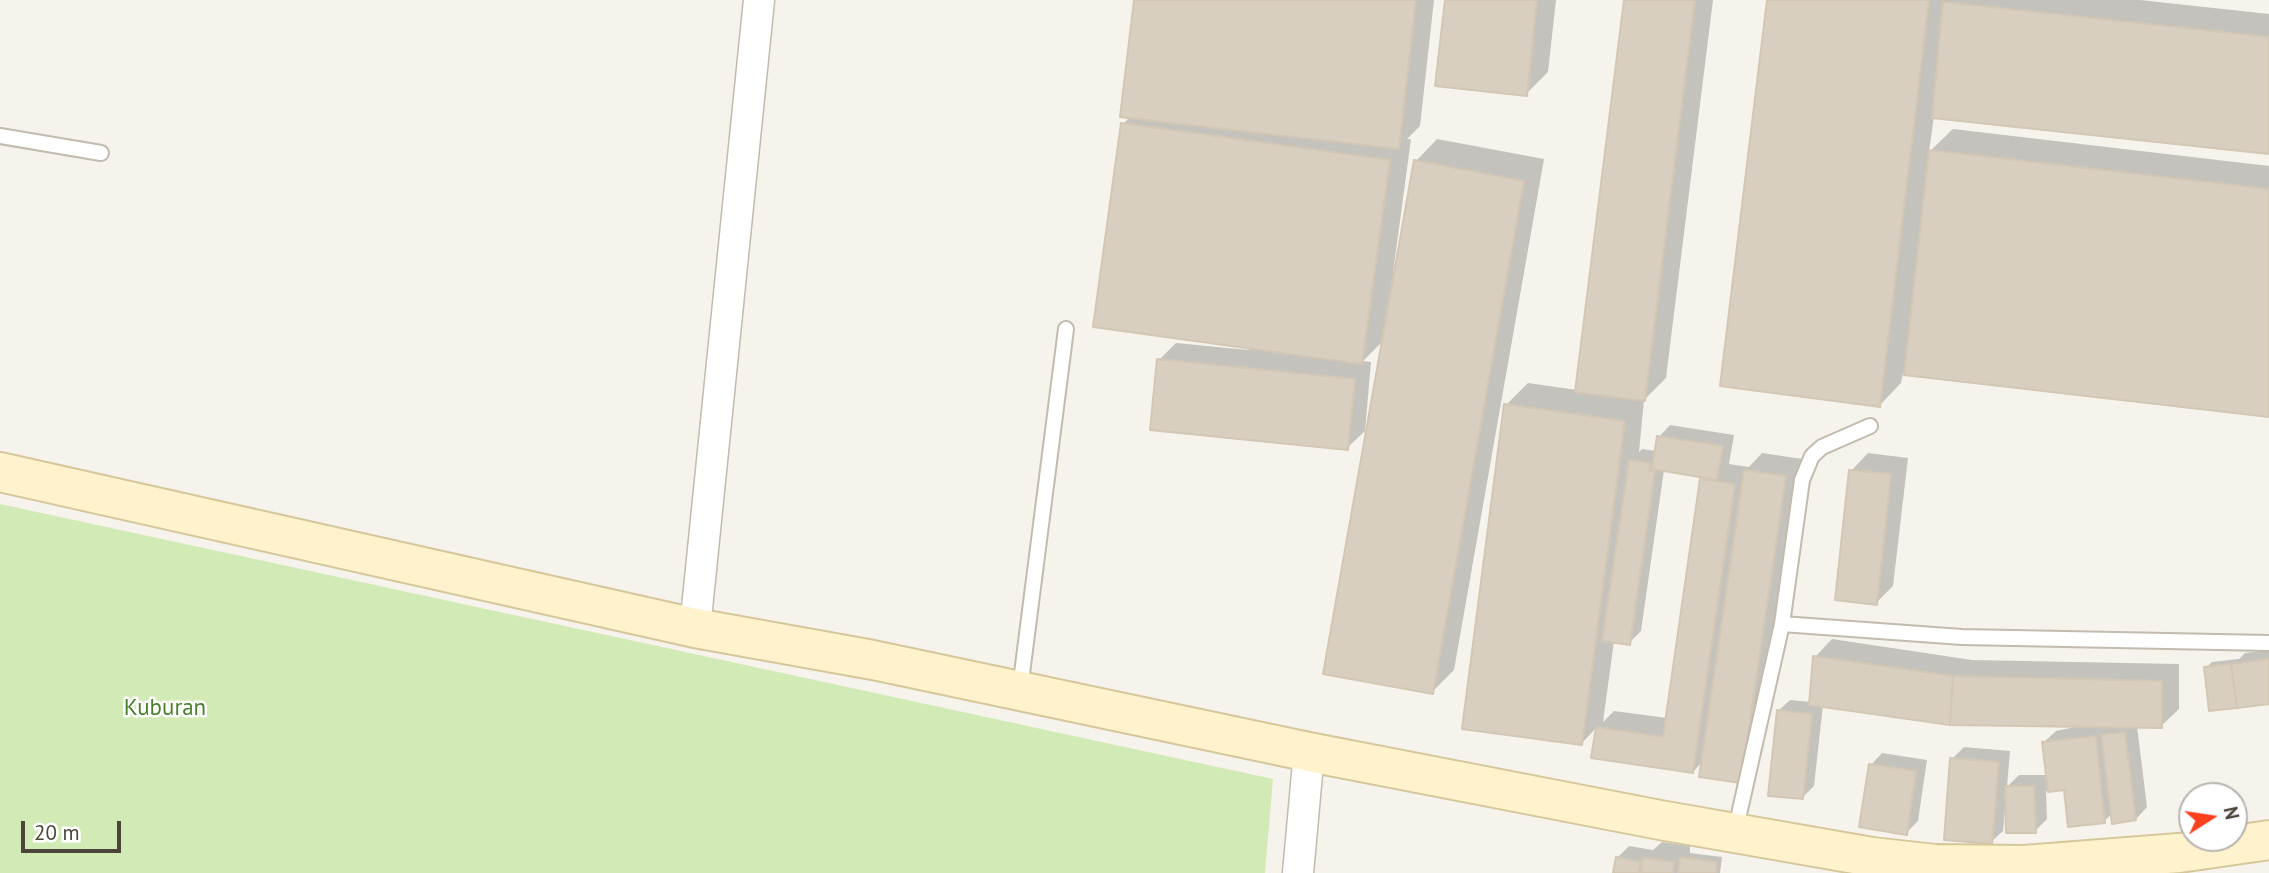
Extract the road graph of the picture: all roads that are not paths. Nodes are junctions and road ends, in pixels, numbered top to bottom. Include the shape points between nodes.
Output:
1 (760, 0) edge
2 (0, 136) edge
3 (101, 153) dead end
4 (1066, 329) dead end
5 (1870, 426) dead end
6 (0, 472) edge
7 (1782, 625) junction
8 (695, 628) junction
9 (2269, 643) edge
10 (1020, 691) junction
11 (1309, 752) junction
12 (1735, 834) junction
13 (2269, 840) edge
14 (1298, 873) edge

1 - 8 street
2 - 3 lane
4 - 10 lane
5 - 7 lane via 1812,456 1802,480
6 - 8 main road
7 - 9 lane via 1962,637
7 - 12 lane
8 - 10 main road
10 - 11 main road
11 - 12 main road
11 - 14 street
12 - 13 main road via 1936,863 2069,862

